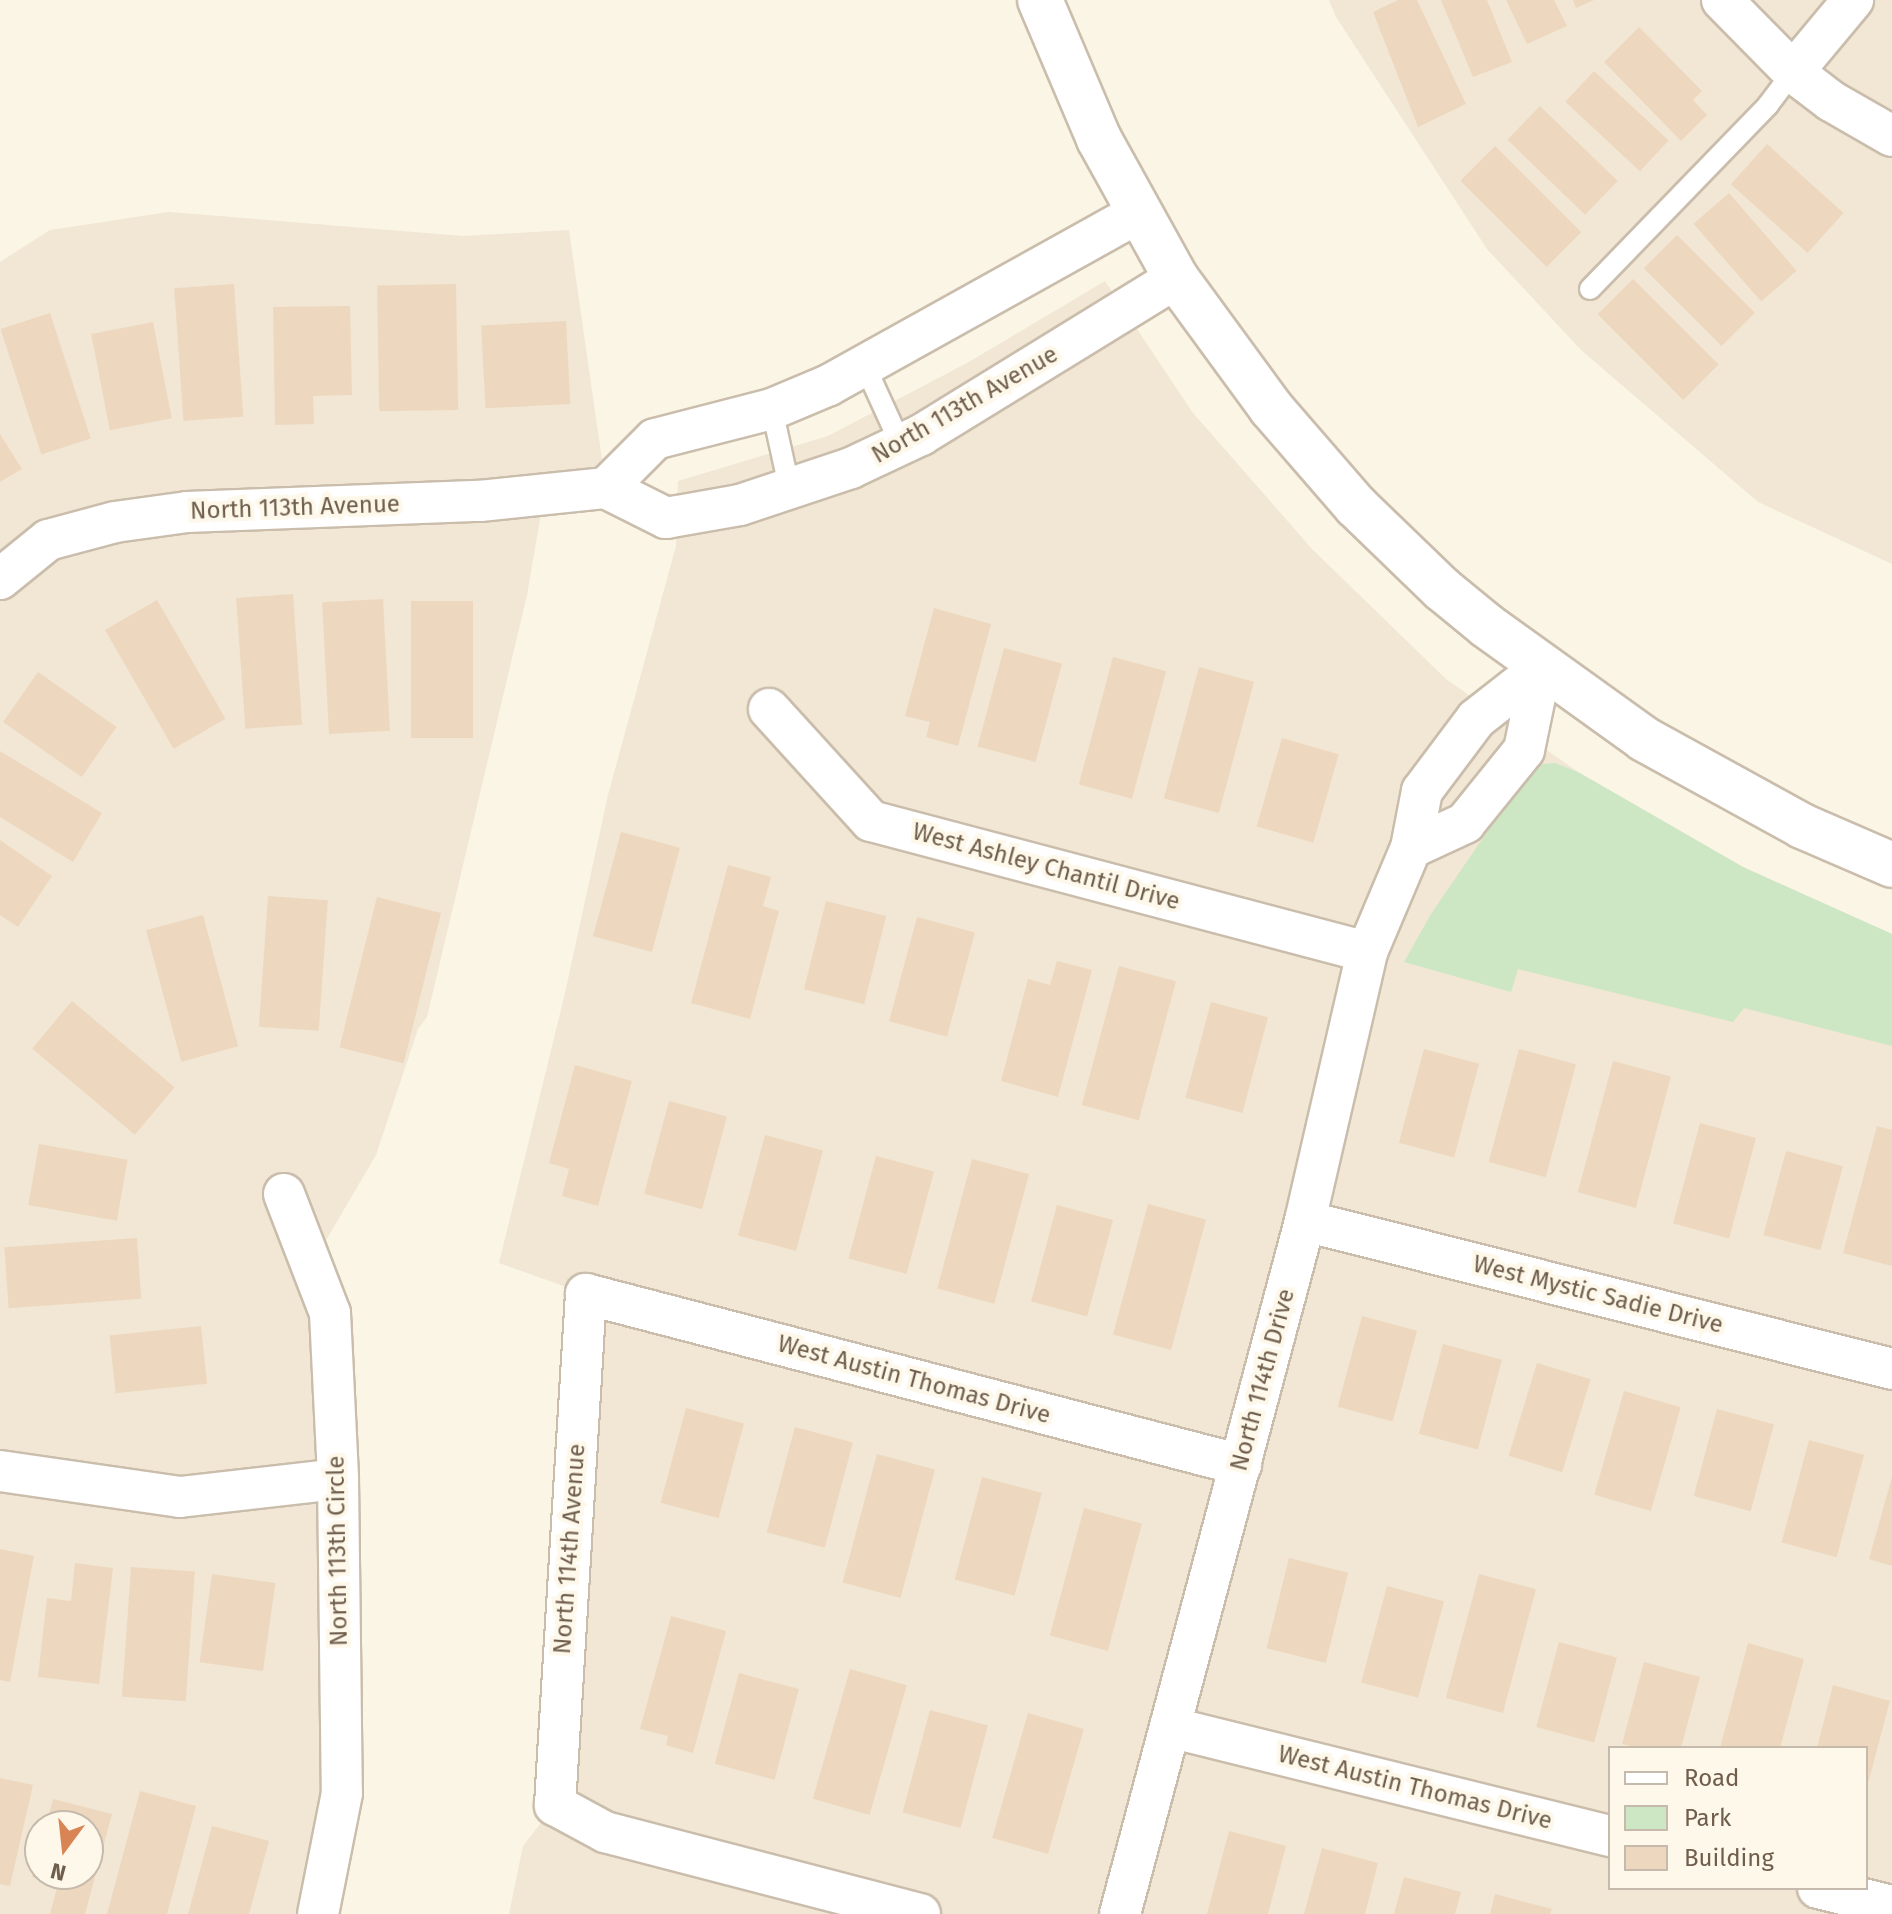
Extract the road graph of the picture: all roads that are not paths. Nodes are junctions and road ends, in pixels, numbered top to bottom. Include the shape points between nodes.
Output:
1 (1040, 0) edge
2 (1722, 0) edge
3 (1853, 0) edge
4 (1793, 72) junction
5 (1892, 136) edge
6 (1138, 213) junction
7 (1176, 278) junction
8 (1590, 289) dead end
9 (865, 366) junction
10 (772, 409) junction
11 (901, 445) junction
12 (606, 488) junction
13 (790, 491) junction
14 (0, 579) edge
15 (1541, 668) junction
16 (769, 709) dead end
17 (1411, 848) junction
18 (1892, 865) edge
19 (1367, 952) junction
20 (284, 1194) dead end
21 (1305, 1221) junction
22 (586, 1294) joint
23 (1892, 1369) edge
24 (1241, 1465) junction
25 (0, 1471) edge
26 (338, 1479) junction
27 (1173, 1728) junction
28 (1608, 1836) edge
29 (1826, 1890) edge
30 (1892, 1906) edge
31 (318, 1914) edge
32 (920, 1914) edge
33 (1120, 1914) edge

1 - 6 street via 1099,139
2 - 4 street
3 - 4 street
4 - 5 street
4 - 8 lane via 1768,105
6 - 7 street
6 - 9 street
7 - 11 street, North 113th Avenue
7 - 15 street via 1271,408 1356,506 1442,589
9 - 10 street
9 - 11 lane
10 - 12 street via 655,439
10 - 13 lane
11 - 13 street, North 113th Avenue
12 - 13 street, North 113th Avenue via 666,518
12 - 14 street, North 113th Avenue via 480,501 187,512 115,522 48,540
15 - 17 street, North 114th Drive via 1476,719 1422,791
15 - 17 street via 1524,750 1465,823
15 - 18 street via 1697,771
16 - 19 street, West Ashley Chantil Drive via 871,821
17 - 19 street, North 114th Drive
19 - 21 street, North 114th Drive
20 - 26 street, North 113th Circle via 330,1313
21 - 23 street, West Mystic Sadie Drive
21 - 24 street, North 114th Drive
22 - 24 street, West Austin Thomas Drive
22 - 32 street, North 114th Avenue via 555,1805 605,1832
24 - 27 street, North 114th Drive
25 - 26 street via 180,1497
26 - 31 street, North 113th Circle via 342,1793
27 - 28 street, West Austin Thomas Drive
27 - 33 street, North 114th Drive
29 - 30 street

